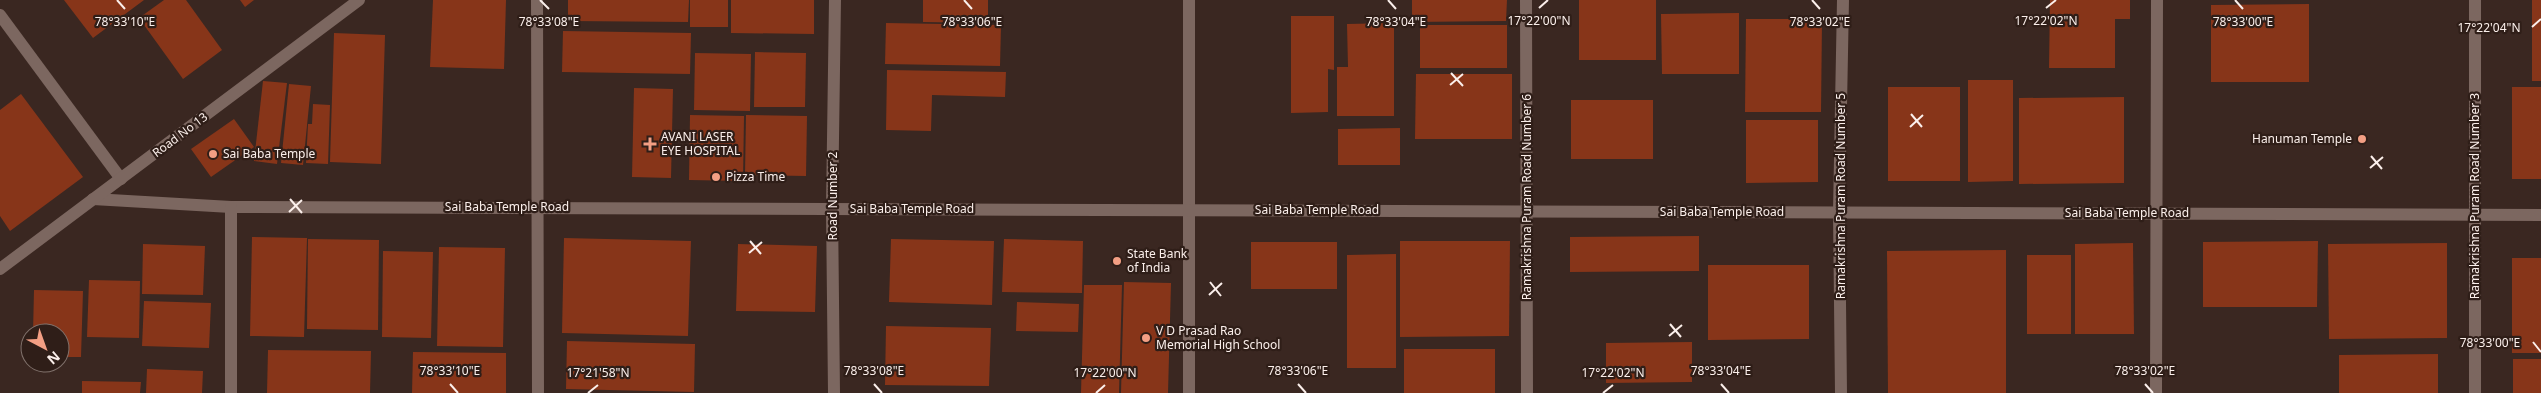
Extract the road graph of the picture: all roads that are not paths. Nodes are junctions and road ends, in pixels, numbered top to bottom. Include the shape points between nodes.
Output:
1 (359, 0) edge
2 (537, 0) edge
3 (835, 0) edge
4 (1189, 0) edge
5 (1526, 0) edge
6 (1843, 0) edge
7 (2156, 0) edge
8 (2474, 0) edge
9 (0, 14) edge
10 (121, 179) junction
11 (93, 199) junction
12 (231, 207) junction
13 (540, 208) junction
14 (832, 208) junction
15 (1189, 210) junction
16 (1526, 211) junction
17 (1839, 212) junction
18 (2157, 213) junction
19 (2475, 214) junction
20 (2541, 214) edge
21 (0, 269) edge
22 (231, 393) edge
23 (538, 393) edge
24 (834, 393) edge
25 (1189, 393) edge
26 (1527, 393) edge
27 (1841, 393) edge
28 (2156, 393) edge
29 (2475, 393) edge

1 - 10 street, Road No 13
2 - 13 street
3 - 14 street, Road Number 2
4 - 15 street
5 - 16 street, Ramakrishna Puram Road Number 6
6 - 17 street, Ramakrishna Puram Road Number 5
7 - 18 street
8 - 19 street, Ramakrishna Puram Road Number 3
9 - 10 street
10 - 11 street, Road No 13
11 - 12 street, Sai Baba Temple Road
11 - 21 street, Road No 13
12 - 13 street, Sai Baba Temple Road
12 - 22 street
13 - 14 street, Sai Baba Temple Road
13 - 23 street
14 - 15 street, Sai Baba Temple Road
14 - 24 street, Road Number 2
15 - 16 street, Sai Baba Temple Road
15 - 25 street
16 - 17 street, Sai Baba Temple Road
16 - 26 street, Ramakrishna Puram Road Number 6
17 - 18 street, Sai Baba Temple Road
17 - 27 street, Ramakrishna Puram Road Number 5
18 - 19 street, Sai Baba Temple Road
18 - 28 street
19 - 20 street, Sai Baba Temple Road
19 - 29 street, Ramakrishna Puram Road Number 3

